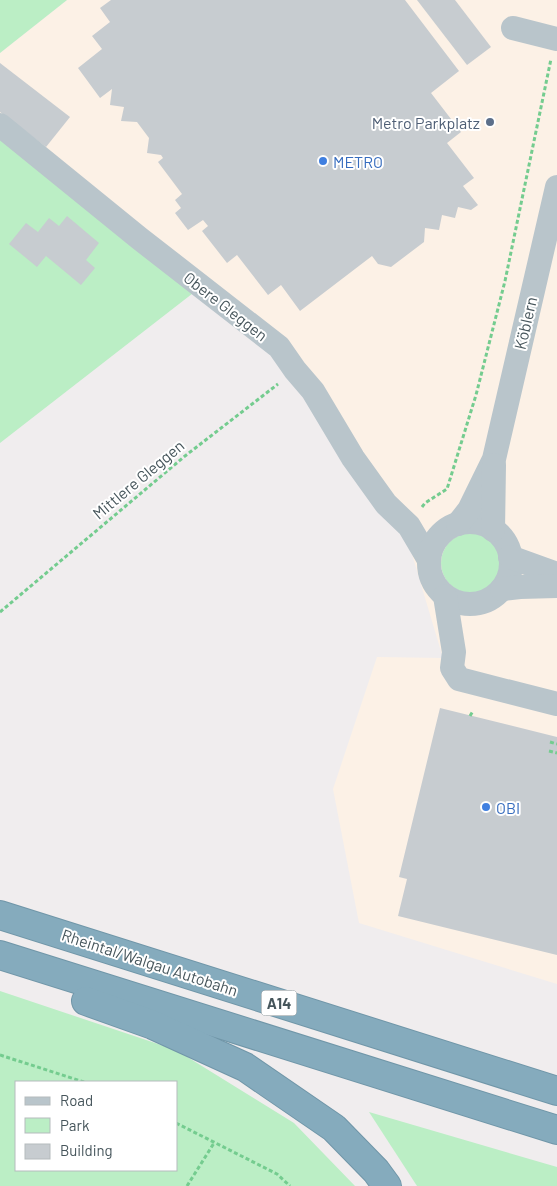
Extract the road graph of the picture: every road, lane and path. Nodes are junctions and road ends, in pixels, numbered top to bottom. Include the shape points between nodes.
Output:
1 (513, 28) dead end
2 (556, 39) edge
3 (0, 125) edge
4 (557, 190) edge
5 (550, 245) edge
6 (295, 370) junction
7 (494, 458) junction
8 (409, 526) junction
9 (452, 527) junction
10 (493, 530) junction
11 (510, 557) junction
12 (429, 560) junction
13 (557, 574) edge
14 (557, 586) edge
15 (502, 589) junction
16 (446, 596) junction
17 (479, 604) junction
18 (0, 612) edge
19 (454, 652) junction
20 (557, 704) edge
21 (472, 711) dead end
22 (470, 716) dead end
23 (550, 742) dead end
24 (557, 744) edge
25 (549, 751) dead end
26 (557, 753) edge
27 (0, 915) edge
28 (0, 955) edge
29 (26, 963) junction
30 (0, 1055) edge
31 (81, 1081) edge
32 (557, 1091) edge
33 (178, 1124) edge
34 (557, 1130) edge
35 (214, 1143) junction
36 (187, 1186) edge
37 (290, 1186) edge
38 (387, 1186) edge

1 - 2 street
2 - 8 path via 505,281 476,395 447,489 425,503
3 - 6 street, Obere Gleggen via 279,347
4 - 5 street, Köblern
5 - 7 street, Köblern
6 - 8 street, Obere Gleggen via 313,391 353,458 386,504
6 - 18 path, Mittlere Gleggen via 185,456
7 - 9 street, Köblern via 469,510
7 - 10 street, Köblern
8 - 9 street
8 - 12 street, Obere Gleggen
9 - 10 street via 470,522
9 - 12 street, Köblern via 438,538
10 - 11 street via 504,542
11 - 13 street
11 - 15 street via 508,580
12 - 16 street via 433,580
14 - 15 street
15 - 17 street
16 - 17 street via 456,602
16 - 19 street
17 - 19 street
19 - 20 street via 452,668 459,679
21 - 22 path
23 - 24 path
25 - 26 path
27 - 32 highway, Rheintal/Walgau Autobahn / A14
28 - 29 highway, A14
29 - 34 highway, A14
29 - 38 highway via 72,996 153,1025 244,1067 334,1128
30 - 31 path
33 - 35 path
35 - 36 path
35 - 37 path via 277,1174

